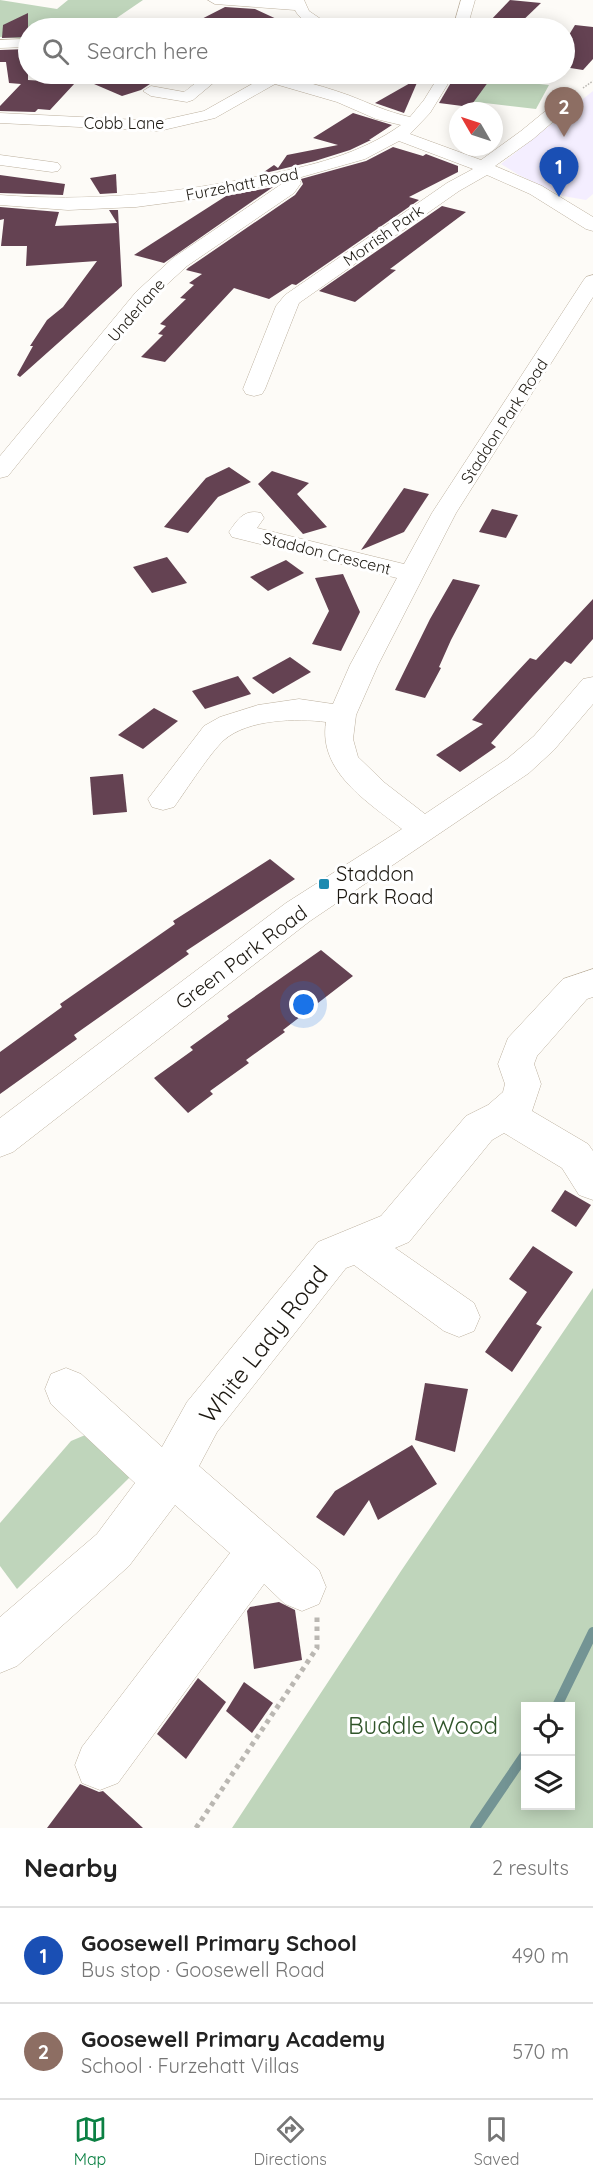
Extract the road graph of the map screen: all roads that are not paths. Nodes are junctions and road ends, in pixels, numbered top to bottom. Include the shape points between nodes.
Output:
1 (215, 0) edge
2 (468, 0) edge
3 (298, 3) edge
4 (309, 18) edge
5 (463, 18) edge
6 (18, 43) edge
7 (0, 44) edge
8 (203, 84) edge
9 (256, 84) edge
10 (294, 84) edge
11 (442, 84) edge
12 (151, 91) dead end
13 (187, 97) junction
14 (571, 98) dead end
15 (205, 101) dead end
16 (0, 118) edge
17 (412, 122) junction
18 (396, 135) junction
19 (0, 160) edge
20 (45, 161) dead end
21 (483, 168) junction
22 (288, 176) junction
23 (0, 200) edge
24 (593, 208) edge
25 (574, 214) junction
26 (593, 225) edge
27 (593, 281) edge
28 (254, 389) dead end
29 (0, 470) edge
30 (241, 532) dead end
31 (412, 574) junction
32 (593, 686) edge
33 (342, 715) junction
34 (168, 782) dead end
35 (424, 830) junction
36 (593, 983) edge
37 (504, 1113) junction
38 (0, 1140) edge
39 (593, 1183) edge
40 (358, 1245) junction
41 (459, 1317) dead end
42 (66, 1389) dead end
43 (169, 1477) junction
44 (261, 1550) junction
45 (302, 1587) road end
46 (0, 1649) edge
47 (100, 1765) dead end

1 - 3 street
2 - 5 street
3 - 4 street
6 - 7 street
8 - 13 street
9 - 16 street, Cobb Lane via 209,115 159,126
10 - 17 street via 382,116
11 - 17 street, Furzehatt Road
12 - 13 street
13 - 15 street
14 - 21 street, Morrish Park
17 - 18 street, Furzehatt Road
18 - 21 street
18 - 22 street, Furzehatt Road via 331,166
19 - 20 street
21 - 25 street via 536,190
21 - 28 street, Morrish Park via 292,299
22 - 23 street, Furzehatt Road via 149,201 87,205
22 - 29 street, Underlane via 292,183 288,189 180,261 143,296
24 - 25 street
25 - 26 street
27 - 31 street, Staddon Park Road via 444,513
30 - 31 street, Staddon Crescent
31 - 33 street, Staddon Park Road
32 - 35 street, Green Park Road via 544,743 518,766
33 - 34 street via 299,709 230,724 214,733
33 - 35 street, Staddon Park Road via 338,739 345,761 374,791
35 - 38 street, Green Park Road via 298,912
36 - 37 street, White Lady Road via 575,989 521,1049 516,1064 523,1084 519,1100
37 - 39 street via 575,1156
37 - 40 street, White Lady Road via 479,1128 395,1229
40 - 41 street
40 - 43 street, White Lady Road via 332,1255 202,1417
42 - 43 street
43 - 44 street
43 - 46 street, White Lady Road via 113,1550
44 - 45 street
44 - 47 street

